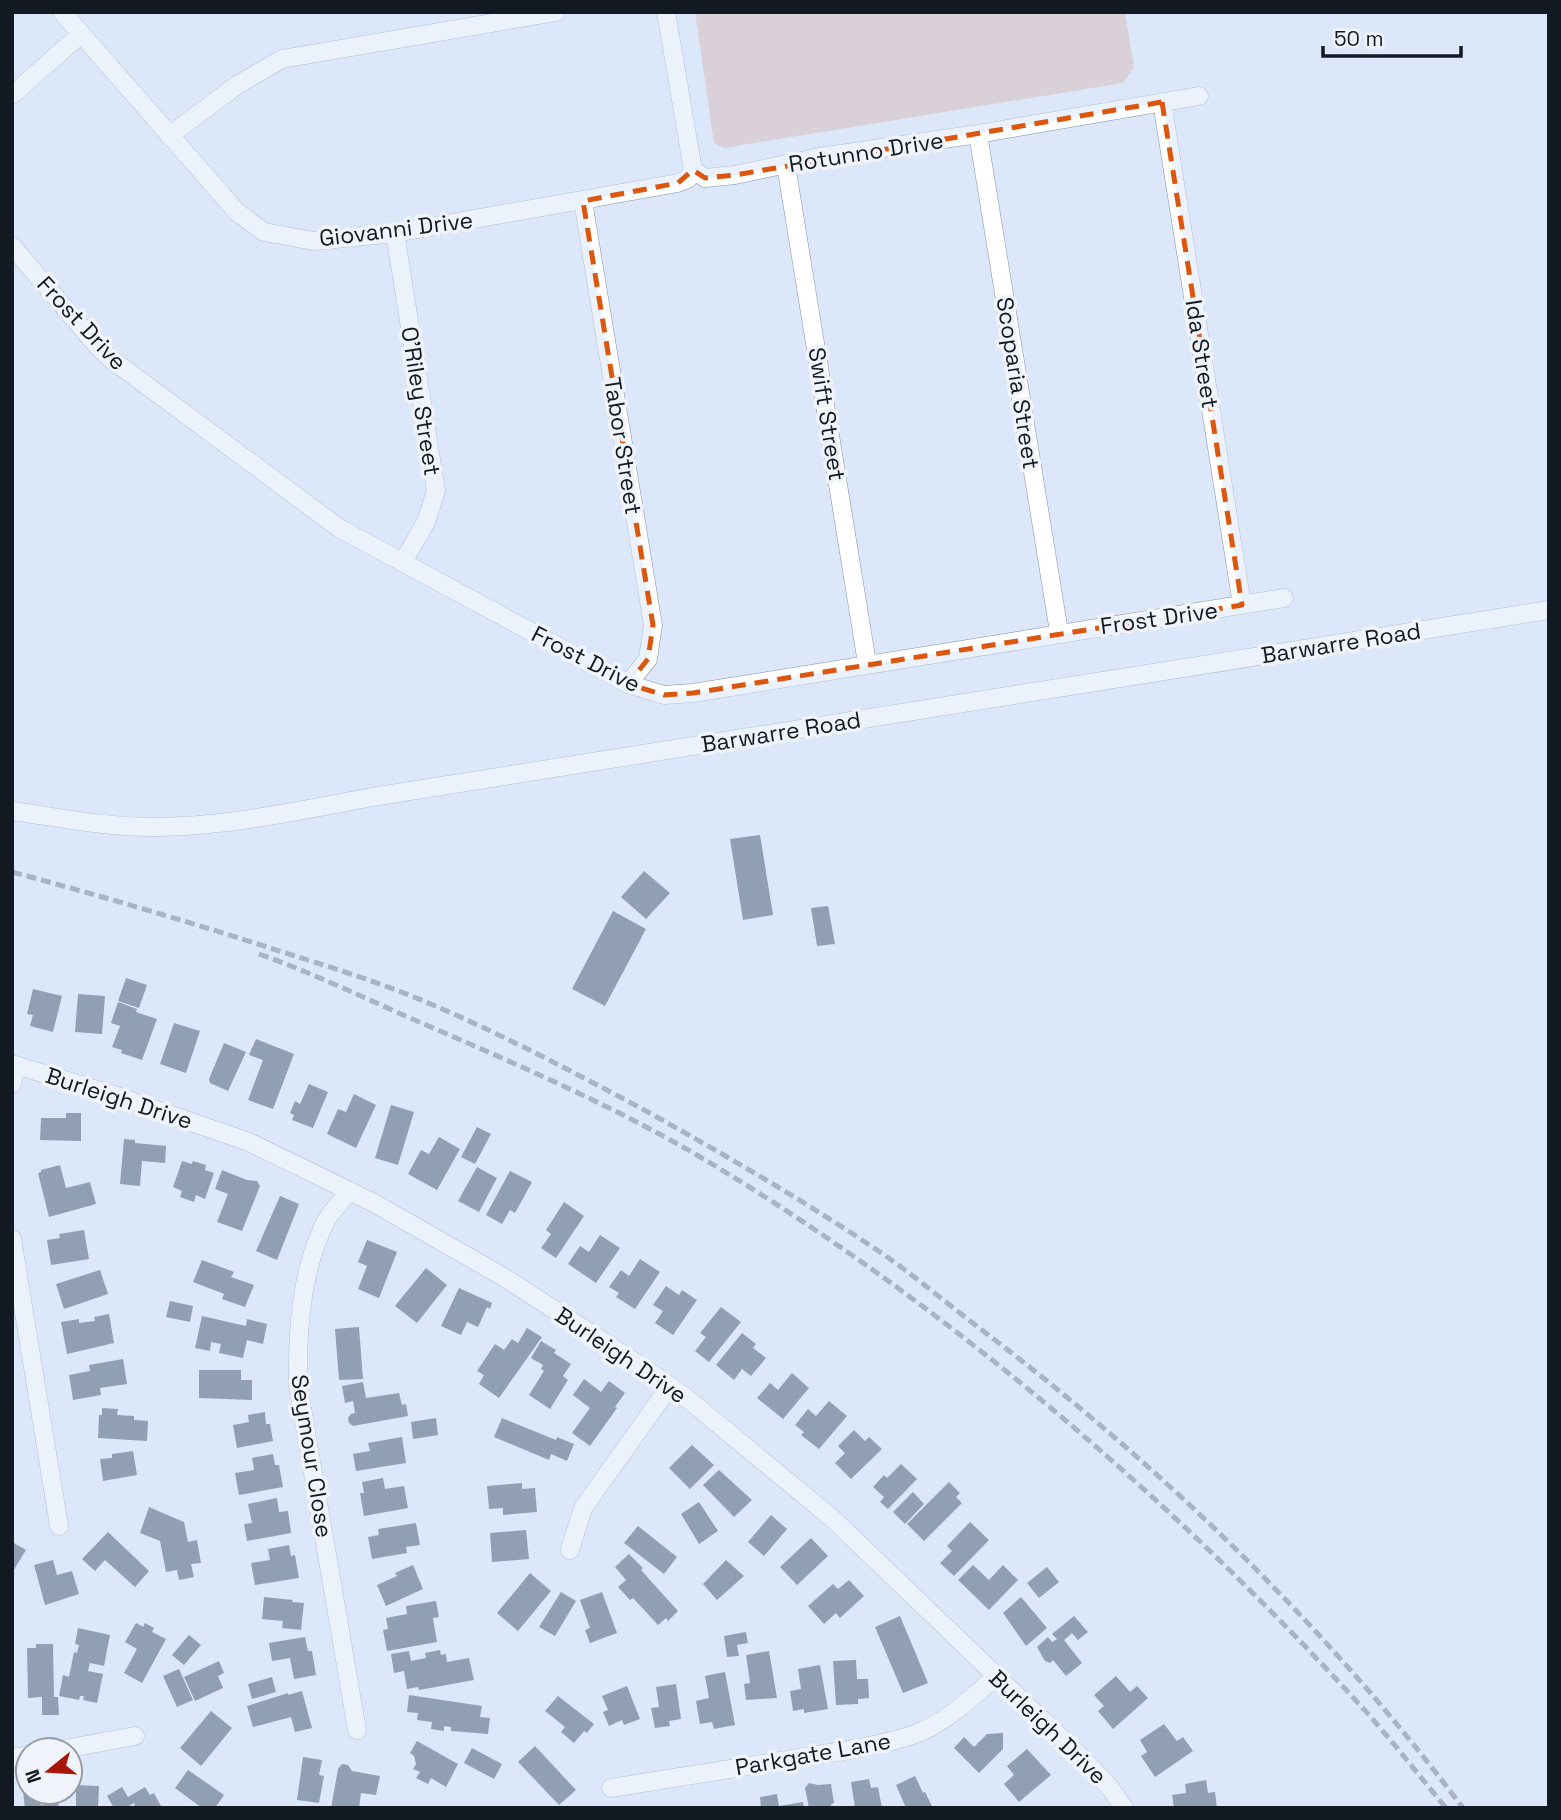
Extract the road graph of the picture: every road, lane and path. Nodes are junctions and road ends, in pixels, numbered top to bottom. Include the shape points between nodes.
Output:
1 (62, 12) edge
2 (556, 12) edge
3 (666, 12) edge
4 (80, 35) junction
5 (12, 95) edge
6 (1199, 96) dead end
7 (1162, 102) junction
8 (978, 134) junction
9 (169, 136) junction
10 (786, 164) junction
11 (693, 170) junction
12 (583, 201) junction
13 (395, 233) junction
14 (12, 246) edge
15 (403, 562) junction
16 (1284, 598) dead end
17 (1242, 606) junction
18 (1549, 610) edge
19 (1059, 632) junction
20 (867, 663) junction
21 (628, 684) junction
22 (12, 811) edge
23 (14, 1064) edge
24 (12, 1084) edge
25 (350, 1191) junction
26 (12, 1239) edge
27 (670, 1386) junction
28 (59, 1526) dead end
29 (570, 1550) dead end
30 (997, 1676) junction
31 (357, 1730) dead end
32 (135, 1736) dead end
33 (84, 1745) edge
34 (611, 1788) dead end
35 (1124, 1808) edge

1 - 4 street, Giovanni Drive
2 - 9 street via 282,58
3 - 11 street
4 - 5 street
4 - 9 street, Giovanni Drive
6 - 7 street, Rotunno Drive
7 - 8 street, Rotunno Drive
7 - 17 street, Ida Street
8 - 10 street, Rotunno Drive
8 - 19 street, Scoparia Street
9 - 13 street, Giovanni Drive via 237,212 264,232 314,241
10 - 11 street, Rotunno Drive via 705,178
10 - 20 street, Swift Street
11 - 12 street, Giovanni Drive via 688,179 678,183
12 - 13 street, Giovanni Drive
12 - 21 street, Tabor Street via 653,625 648,659
13 - 15 street, O'Riley Street via 436,491 426,522
14 - 15 street, Frost Drive via 98,347 125,371 339,528
15 - 21 street, Frost Drive
16 - 17 street, Frost Drive
17 - 19 street, Frost Drive
18 - 22 street, Barwarre Road via 271,816 151,827
19 - 20 street, Frost Drive
20 - 21 street, Frost Drive via 664,695
23 - 24 street
23 - 25 street, Burleigh Drive via 249,1142
25 - 27 street, Burleigh Drive via 502,1276
25 - 31 street, Seymour Close via 327,1219 318,1241 297,1341 298,1385
26 - 28 street
27 - 29 street via 583,1508
27 - 30 street, Burleigh Drive via 834,1520
30 - 34 street, Parkgate Lane via 951,1714 897,1739
30 - 35 street, Burleigh Drive via 1084,1760
32 - 33 street

